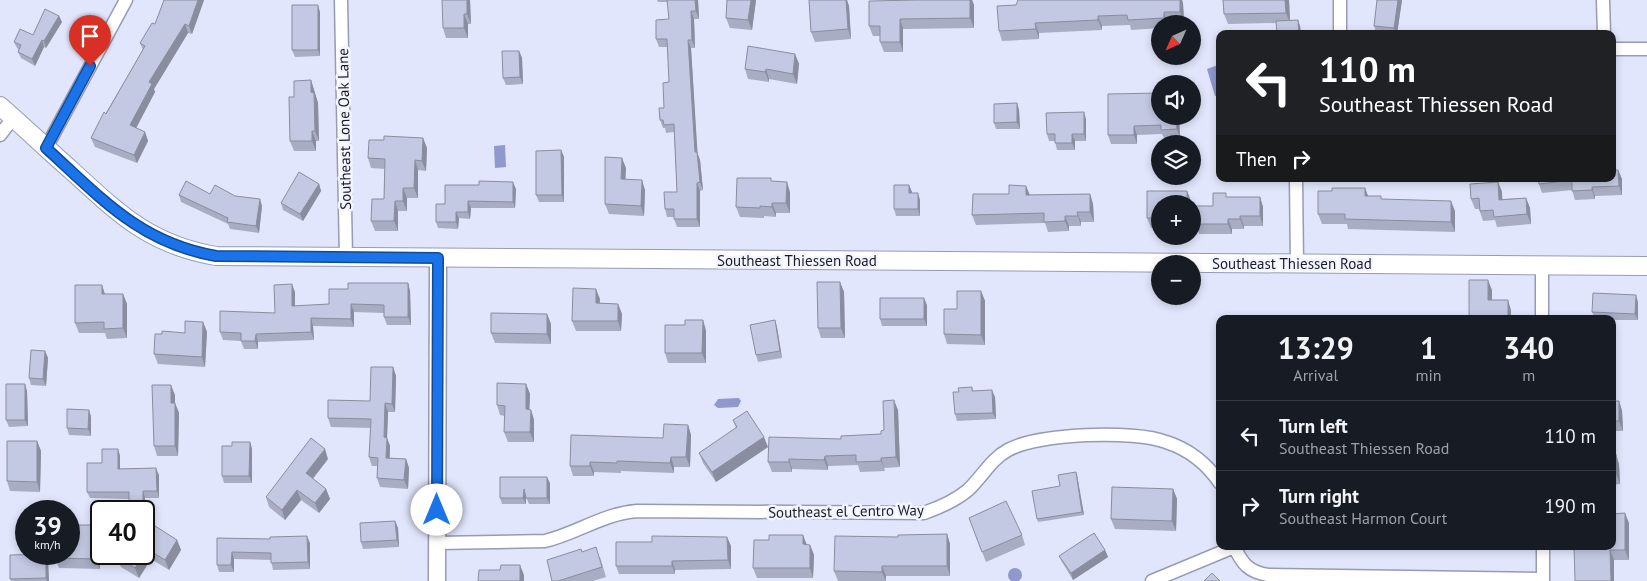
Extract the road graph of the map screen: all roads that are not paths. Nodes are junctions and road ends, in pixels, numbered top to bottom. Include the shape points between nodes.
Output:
1 (126, 0) edge
2 (341, 0) edge
3 (1340, 0) edge
4 (1604, 0) edge
5 (1340, 30) edge
6 (1604, 30) edge
7 (1616, 49) edge
8 (1647, 49) edge
9 (6, 112) edge
10 (0, 135) edge
11 (46, 148) junction
12 (1296, 182) edge
13 (346, 258) junction
14 (438, 258) junction
15 (1298, 263) junction
16 (1542, 264) junction
17 (1647, 266) edge
18 (1542, 315) edge
19 (1216, 479) edge
20 (437, 543) junction
21 (1225, 550) edge
22 (1236, 550) edge
23 (1543, 550) edge
24 (1370, 579) edge
25 (1543, 580) edge
26 (437, 581) edge
27 (1152, 581) edge

1 - 11 street
2 - 13 street, Southeast Lone Oak Lane
3 - 5 street
4 - 6 street
7 - 8 street
9 - 10 street
9 - 11 main road, Southeast Thiessen Road
11 - 13 main road, Southeast Thiessen Road via 127,220 175,247 216,256
12 - 15 street
13 - 14 main road, Southeast Thiessen Road
14 - 15 main road, Southeast Thiessen Road
14 - 20 street
15 - 16 main road, Southeast Thiessen Road
16 - 17 main road, Southeast Thiessen Road
16 - 18 street
19 - 20 street, Southeast el Centro Way via 1192,454 1165,441 1146,436 1058,436 1027,441 1009,449 953,501 924,513 637,511 602,518 545,541
20 - 26 street
21 - 27 street
22 - 24 street via 1242,564 1253,573
23 - 25 street
24 - 25 street

